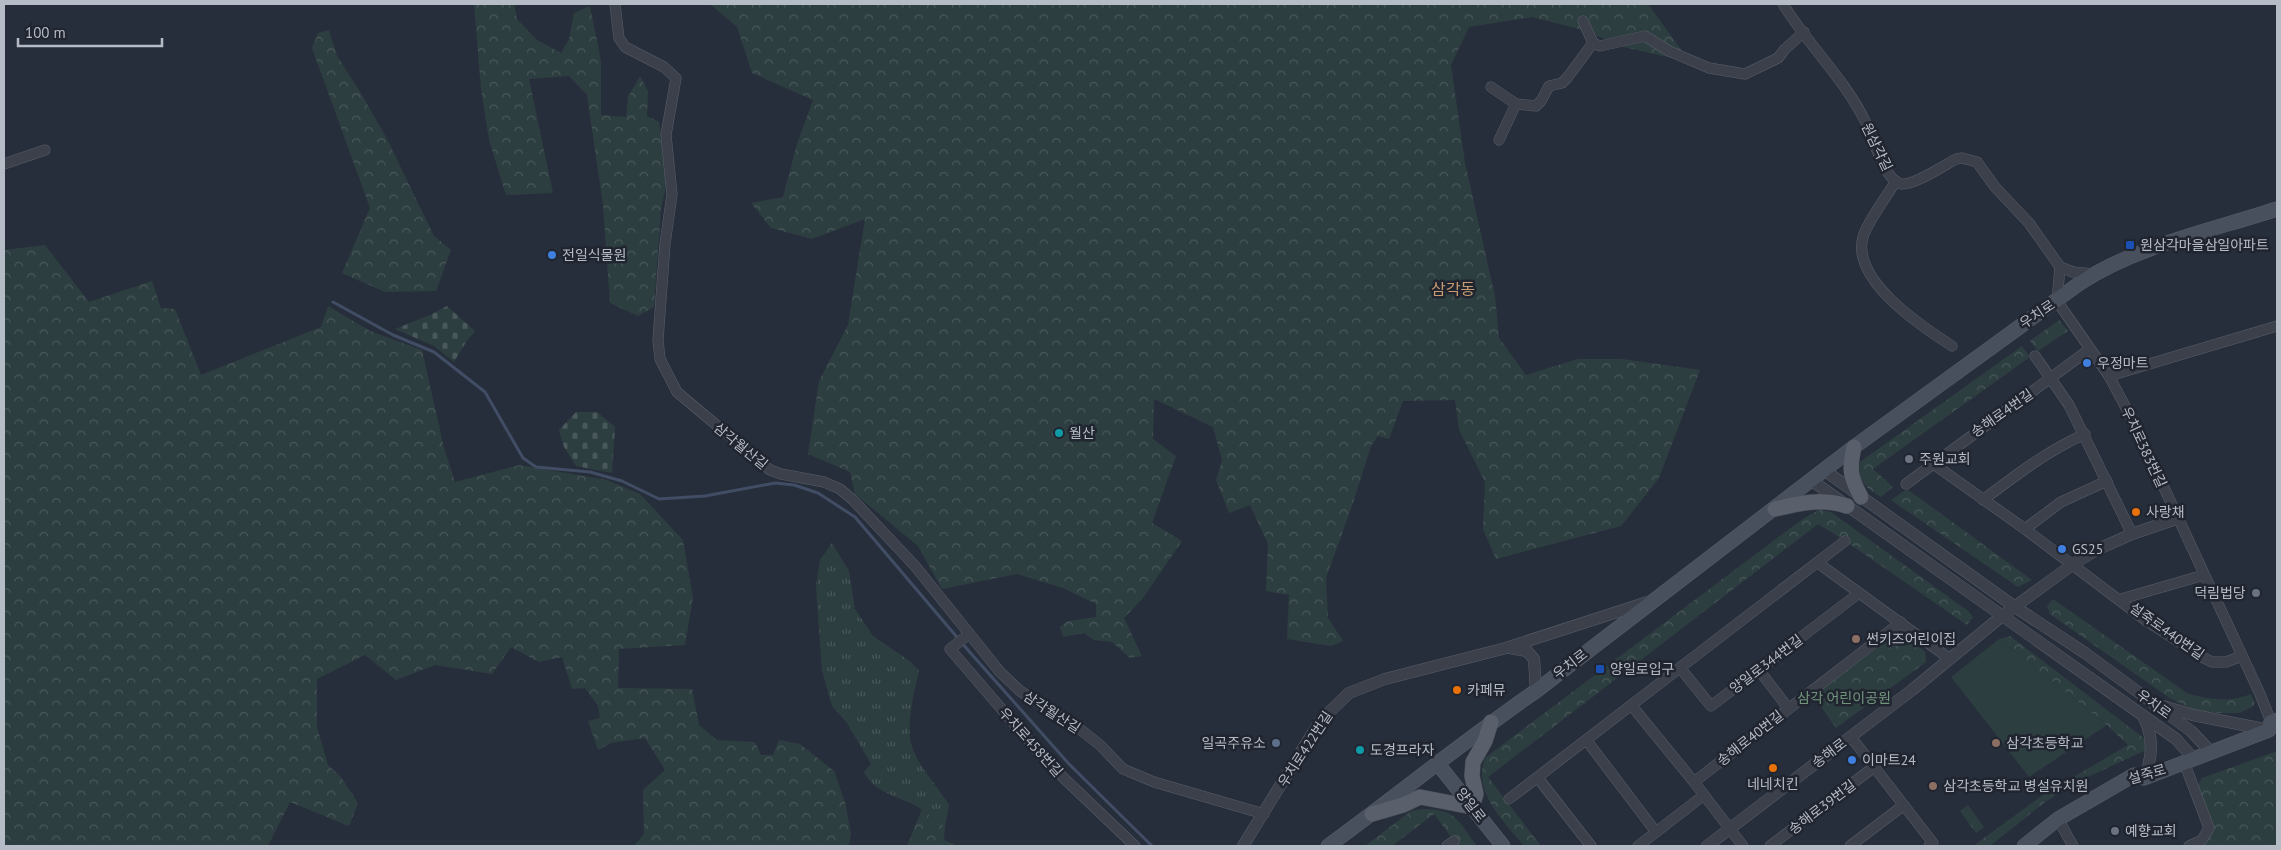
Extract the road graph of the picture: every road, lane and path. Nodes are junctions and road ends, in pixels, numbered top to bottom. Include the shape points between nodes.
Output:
1 (615, 4) edge
2 (1783, 4) edge
3 (1583, 21) dead end
4 (1804, 32) junction
5 (1593, 43) junction
6 (1490, 87) dead end
7 (1516, 104) junction
8 (1499, 140) dead end
9 (46, 150) dead end
10 (4, 164) edge
11 (1896, 181) junction
12 (2277, 209) edge
13 (2060, 267) junction
14 (2094, 274) junction
15 (2057, 301) junction
16 (2277, 326) edge
17 (1952, 346) dead end
18 (2090, 349) junction
19 (2034, 356) dead end
20 (2109, 376) junction
21 (2051, 378) junction
22 (2085, 434) junction
23 (1854, 447) junction
24 (1932, 463) junction
25 (1824, 470) junction
26 (1811, 480) junction
27 (2107, 481) junction
28 (1906, 484) dead end
29 (1861, 497) junction
30 (1984, 500) junction
31 (1847, 506) junction
32 (1775, 509) junction
33 (2176, 519) junction
34 (2025, 529) junction
35 (2132, 534) junction
36 (1845, 541) dead end
37 (1818, 563) junction
38 (2072, 565) junction
39 (2204, 575) junction
40 (1859, 593) junction
41 (1655, 599) junction
42 (2121, 599) junction
43 (2015, 607) junction
44 (2002, 616) junction
45 (1901, 622) junction
46 (969, 634) junction
47 (1506, 648) junction
48 (2242, 656) junction
49 (1950, 659) junction
50 (1681, 669) junction
51 (1759, 670) junction
52 (1536, 690) junction
53 (2150, 701) junction
54 (1632, 706) junction
55 (1788, 708) junction
56 (2143, 716) junction
57 (1491, 722) junction
58 (2272, 724) edge
59 (1850, 737) junction
60 (1587, 741) junction
61 (2211, 752) junction
62 (2188, 760) junction
63 (1438, 764) junction
64 (1874, 767) junction
65 (1538, 778) junction
66 (2144, 778) junction
67 (1694, 782) junction
68 (1704, 795) junction
69 (1509, 799) dead end
70 (1904, 805) junction
71 (1472, 807) junction
72 (1372, 814) junction
73 (1262, 817) junction
74 (2058, 819) junction
75 (1729, 829) junction
76 (1656, 832) junction
77 (1135, 846) edge
78 (1243, 846) edge
79 (1254, 846) edge
80 (1328, 846) edge
81 (1503, 846) edge
82 (1591, 846) edge
83 (1638, 846) edge
84 (1707, 846) edge
85 (1743, 846) edge
86 (1770, 846) edge
87 (1850, 846) edge
88 (1928, 846) edge
89 (2024, 846) edge
90 (2073, 846) edge
91 (2189, 846) edge

1 - 46 street, 삼각월산길 via 619,38 626,47 664,67 676,78 666,134 672,194 658,340 660,360 670,381 677,392 770,470 824,482 840,489 894,543
2 - 4 street, 원삼각길
3 - 5 street
4 - 5 street via 1778,58 1745,74 1709,68 1669,51 1645,36 1600,46
4 - 11 street, 원삼각길 via 1857,104 1886,169
5 - 7 street via 1567,78 1562,83 1549,86 1536,106
6 - 7 street
7 - 8 street
9 - 10 street
11 - 13 street, 원삼각길 via 1908,183 1956,158 1977,162 1995,187 2029,223
11 - 17 street via 1866,228 1861,255 1867,272 1889,297 1924,328
12 - 14 main road, 우치로 via 2135,255
13 - 14 street
13 - 15 street
14 - 15 main road, 우치로
15 - 18 street, 우치로383번길
15 - 23 main road, 우치로
16 - 20 street
18 - 20 street, 우치로383번길
18 - 21 street, 송해로4번길
19 - 21 street
20 - 33 street, 우치로383번길
21 - 22 street
21 - 24 street, 송해로4번길
22 - 27 street
22 - 30 street via 2034,461
23 - 25 main road, 우치로
23 - 29 main road via 1850,463 1852,480
24 - 28 street, 송해로4번길
24 - 30 street
25 - 26 main road, 우치로
25 - 29 street, 우치로
26 - 31 street, 우치로
26 - 32 main road, 우치로
27 - 34 street via 2061,502
27 - 35 street
29 - 43 street, 우치로
30 - 34 street
31 - 32 main road via 1835,502 1803,502
31 - 44 street, 우치로
32 - 41 main road, 우치로
33 - 35 street, 송해로
33 - 39 street
34 - 38 street
35 - 38 street, 송해로
36 - 37 street
37 - 40 street
37 - 50 street
38 - 42 street, 설죽로440번길
38 - 43 street, 송해로
39 - 42 street, 설죽로440번길
39 - 48 street
40 - 45 street
40 - 51 street, 양일로344번길
41 - 47 street, 우치로422번길
41 - 52 main road, 우치로
42 - 48 street, 설죽로440번길 via 2148,622 2212,662 2226,662
43 - 44 street, 송해로
43 - 53 street, 우치로
44 - 49 street, 송해로
44 - 56 street, 우치로
45 - 49 street
45 - 55 street, 송해로40번길
46 - 73 street, 삼각월산길 via 1020,691 1100,744 1123,769
46 - 77 street, 우치로458번길 via 950,649 1048,763
47 - 52 street via 1527,651 1534,659
47 - 73 street, 우치로422번길 via 1385,679 1349,693 1320,721
48 - 58 street
49 - 59 street, 송해로
50 - 51 street, 양일로344번길 via 1711,706
50 - 54 street
51 - 55 street
52 - 57 main road, 우치로
53 - 58 street via 2186,713
53 - 61 street, 우치로 via 2190,731
54 - 60 street
54 - 67 street
55 - 67 street, 송해로40번길
56 - 62 street, 우치로 via 2176,739
56 - 66 street via 2152,742
57 - 63 main road, 우치로
57 - 71 main road via 1473,762 1476,794
58 - 61 main road, 설죽로
59 - 64 street
59 - 75 street, 송해로
60 - 65 street
60 - 76 street
61 - 62 main road, 설죽로
62 - 66 main road, 설죽로
62 - 91 street via 2209,828 2202,840
63 - 71 main road, 양일로
63 - 72 main road, 우치로
64 - 70 street
64 - 86 street, 송해로39번길
65 - 69 street
65 - 82 street
66 - 74 main road, 설죽로 via 2134,775
67 - 68 street
68 - 75 street
68 - 76 street
70 - 87 street
70 - 88 street via 1933,843
71 - 72 main road via 1420,797 1403,806
71 - 81 main road, 양일로
72 - 80 main road, 우치로
73 - 78 street, 우치로422번길
73 - 79 street
74 - 89 main road, 설죽로
74 - 90 street
75 - 84 street, 송해로
75 - 85 street
76 - 83 street

